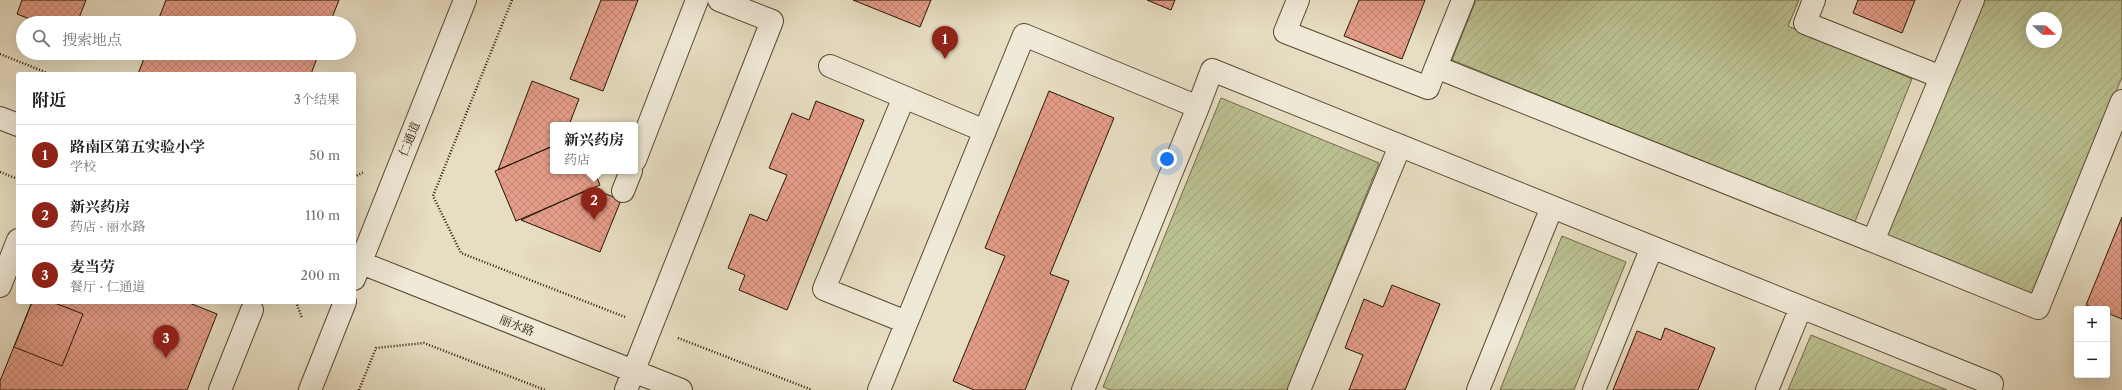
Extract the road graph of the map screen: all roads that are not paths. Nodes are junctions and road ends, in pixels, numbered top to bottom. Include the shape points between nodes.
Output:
1 (465, 0) edge
2 (697, 0) edge
3 (719, 0) edge
4 (1298, 0) edge
5 (1463, 0) edge
6 (1814, 0) edge
7 (1973, 0) edge
8 (830, 66) dead end
9 (1436, 67) junction
10 (1941, 77) junction
11 (904, 97) junction
12 (2122, 102) edge
13 (1198, 107) junction
14 (0, 118) edge
15 (16, 124) edge
16 (985, 131) junction
17 (1400, 146) junction
18 (638, 152) edge
19 (630, 174) edge
20 (623, 191) dead end
21 (1552, 207) junction
22 (1873, 241) junction
23 (16, 245) edge
24 (1652, 247) junction
25 (356, 267) edge
26 (0, 286) edge
27 (344, 304) edge
28 (1801, 307) junction
29 (252, 310) dead end
30 (906, 322) junction
31 (629, 380) edge
32 (1997, 388) edge
33 (220, 390) edge
34 (310, 390) edge
35 (681, 390) edge
36 (879, 390) edge
37 (1083, 390) edge
38 (1299, 390) edge
39 (1478, 390) edge
40 (1594, 390) edge
41 (1767, 390) edge

1 - 25 street, 仁通道
2 - 18 street
3 - 31 street via 772,21
4 - 9 street via 1285,32 1428,88
5 - 9 street
6 - 10 street via 1805,23
7 - 10 street
8 - 11 street
9 - 22 street
10 - 22 street
11 - 16 street
11 - 30 street via 824,289
12 - 22 street via 2038,308
13 - 16 street via 1024,35
13 - 17 street via 1212,70
13 - 37 street
14 - 15 street
16 - 30 street
17 - 21 street
17 - 38 street
19 - 20 street
21 - 24 street
21 - 39 street
23 - 26 street
24 - 28 street
24 - 40 street
25 - 31 street, 丽水路
27 - 34 street
28 - 32 street
28 - 41 street
29 - 33 street
30 - 36 street
31 - 35 street, 丽水路

